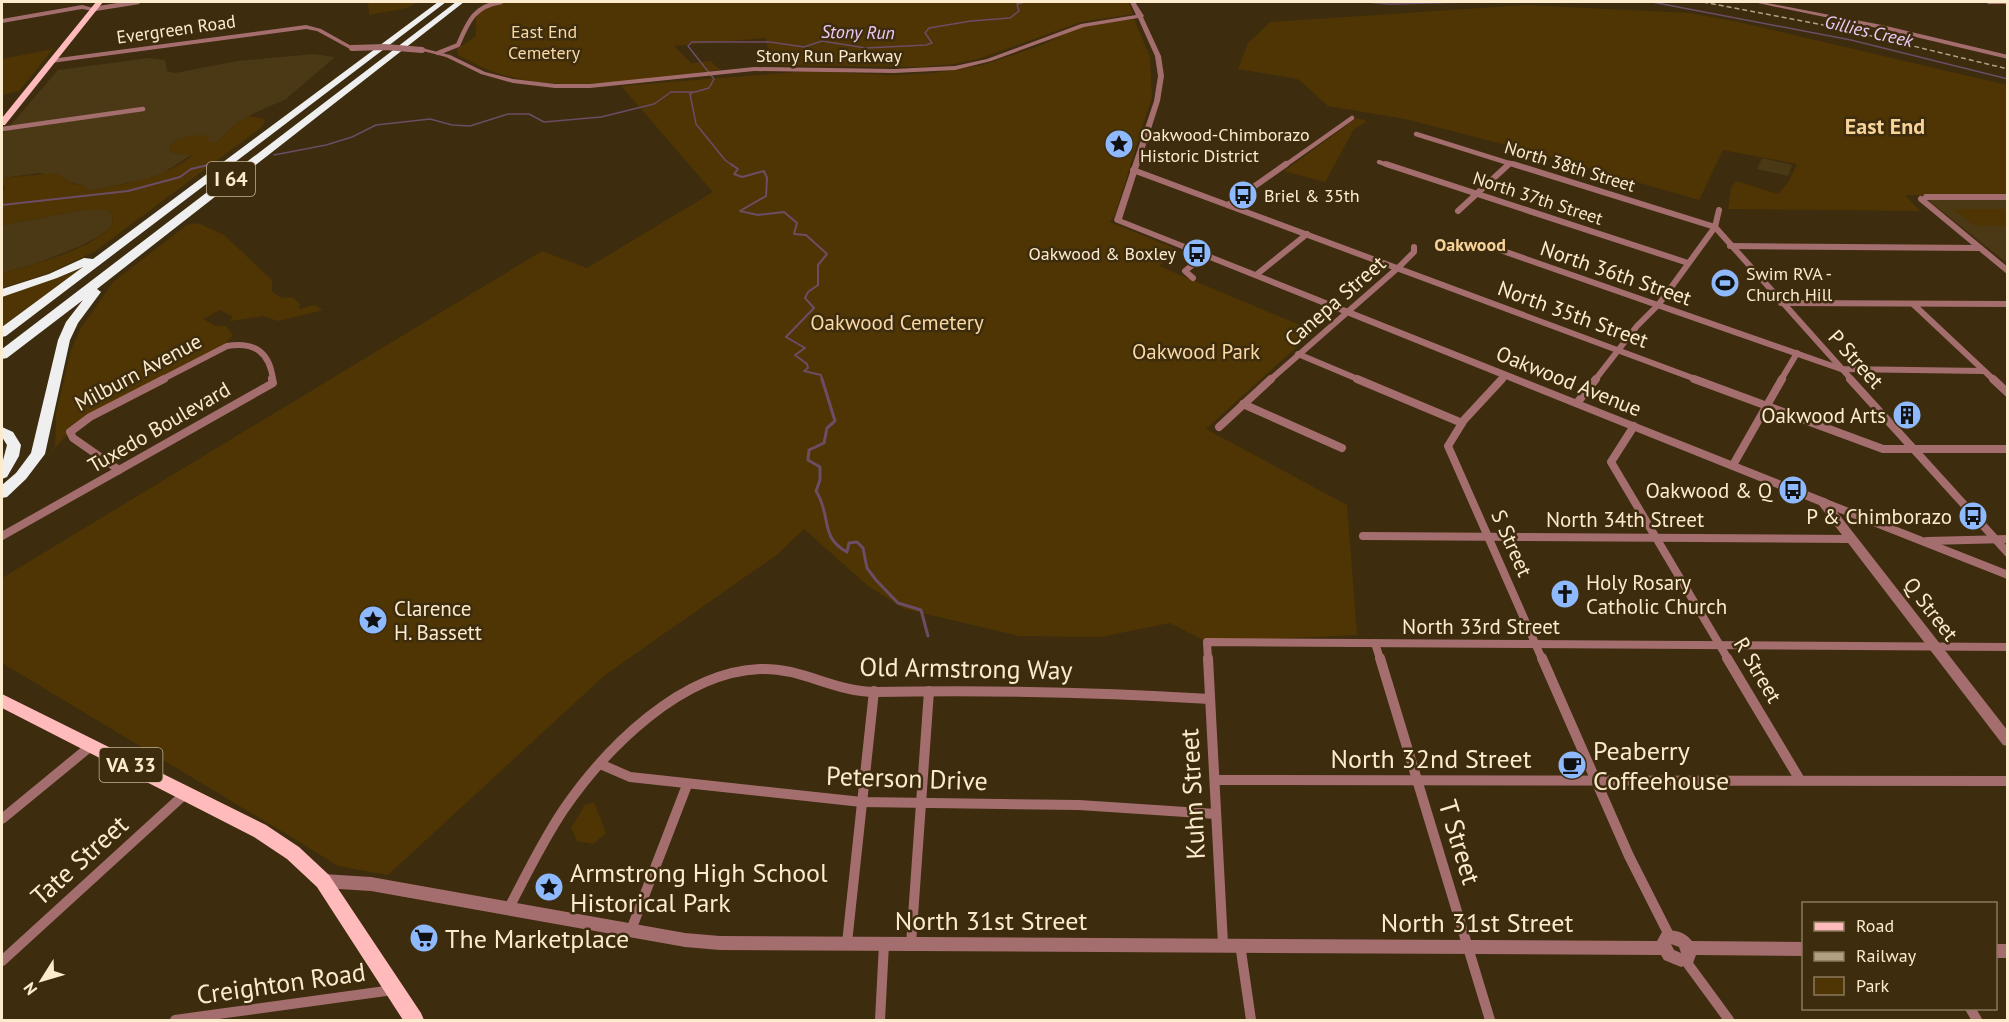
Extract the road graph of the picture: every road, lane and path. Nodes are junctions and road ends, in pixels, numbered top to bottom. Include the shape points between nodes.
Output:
1 (138, 2) edge
2 (442, 2) edge
3 (460, 2) edge
4 (501, 2) edge
5 (1133, 2) edge
6 (1139, 2) edge
7 (1756, 2) edge
8 (1988, 2) edge
9 (2000, 2) edge
10 (2007, 2) edge
11 (97, 5) edge
12 (1141, 16) junction
13 (2, 21) edge
14 (352, 48) joint
15 (438, 52) junction
16 (2007, 57) edge
17 (51, 61) junction
18 (143, 109) dead end
19 (1352, 118) dead end
20 (2, 123) edge
21 (2, 129) edge
22 (1416, 134) dead end
23 (1379, 162) dead end
24 (1510, 163) junction
25 (1133, 170) junction
26 (1476, 193) junction
27 (2007, 197) edge
28 (1228, 205) junction
29 (1719, 210) dead end
30 (1458, 211) dead end
31 (1715, 227) junction
32 (1307, 234) junction
33 (1483, 244) dead end
34 (117, 245) junction
35 (1730, 246) junction
36 (1414, 247) dead end
37 (1980, 248) junction
38 (1205, 255) junction
39 (1688, 263) junction
40 (1397, 268) junction
41 (115, 270) junction
42 (2007, 271) edge
43 (1256, 275) junction
44 (1193, 278) dead end
45 (2, 293) edge
46 (1781, 303) junction
47 (1659, 304) junction
48 (1913, 304) junction
49 (2007, 304) edge
50 (1346, 311) junction
51 (2, 333) edge
52 (226, 346) joint
53 (1618, 350) junction
54 (1797, 352) junction
55 (1298, 354) junction
56 (2, 355) edge
57 (1841, 369) junction
58 (1984, 372) junction
59 (1506, 375) junction
60 (2007, 393) edge
61 (1577, 403) junction
62 (1243, 404) junction
63 (1766, 405) junction
64 (1462, 423) junction
65 (1219, 426) dead end
66 (1634, 426) junction
67 (2, 431) edge
68 (1342, 448) dead end
69 (1912, 449) junction
70 (2007, 449) edge
71 (1733, 465) junction
72 (119, 470) junction
73 (2, 474) edge
74 (2, 493) edge
75 (1823, 502) junction
76 (1363, 536) dead end
77 (2, 537) edge
78 (1488, 537) junction
79 (1656, 537) junction
80 (1851, 539) junction
81 (1994, 539) junction
82 (2007, 539) edge
83 (1922, 541) junction
84 (2007, 553) edge
85 (2007, 575) edge
86 (1207, 642) joint
87 (1375, 643) junction
88 (1536, 644) junction
89 (1720, 646) junction
90 (1935, 647) junction
91 (2007, 647) edge
92 (874, 691) junction
93 (928, 691) junction
94 (1210, 699) junction
95 (2, 701) edge
96 (2007, 741) edge
97 (92, 745) junction
98 (600, 764) junction
99 (1215, 780) junction
100 (1800, 780) junction
101 (1596, 781) junction
102 (2007, 781) edge
103 (1416, 782) junction
104 (687, 784) junction
105 (187, 793) junction
106 (862, 802) junction
107 (921, 805) junction
108 (1216, 814) junction
109 (2, 819) edge
110 (323, 880) junction
111 (509, 908) junction
112 (631, 930) junction
113 (1667, 942) junction
114 (847, 943) junction
115 (884, 944) junction
116 (911, 944) junction
117 (1223, 944) junction
118 (1240, 944) junction
119 (1468, 946) junction
120 (1802, 949) edge
121 (1687, 954) junction
122 (2, 961) edge
123 (393, 990) junction
124 (175, 1020) edge
125 (414, 1020) edge
126 (880, 1020) edge
127 (1251, 1020) edge
128 (1490, 1020) edge
129 (1729, 1020) edge

1 - 11 street
2 - 34 highway, I 64
3 - 41 highway, I 64
4 - 15 street via 483,4 472,14 458,45
5 - 6 street
5 - 12 street
7 - 16 street
8 - 9 street
9 - 10 street
11 - 13 street
11 - 17 main road
12 - 15 street, Stony Run Parkway via 1083,25 989,60 955,68 776,69 555,86 483,73
12 - 25 street via 1158,56 1161,76 1157,101
14 - 15 street, Stony Run Parkway, bridge
14 - 17 street, Evergreen Road via 306,27
17 - 20 main road
18 - 21 street
19 - 28 street
22 - 24 street, North 38th Street
23 - 26 street, North 37th Street
24 - 26 street
24 - 31 street, North 38th Street
25 - 28 street, North 35th Street
25 - 38 street, Oakwood Avenue via 1118,220
26 - 30 street
26 - 39 street, North 37th Street
27 - 37 street via 1923,198
28 - 32 street, North 35th Street
29 - 31 street
31 - 35 street, P Street
31 - 39 street
32 - 40 street, North 35th Street
32 - 43 street
33 - 47 street, North 36th Street
34 - 45 highway via 53,276
34 - 51 highway, I 64
35 - 37 street
35 - 46 street, P Street
36 - 40 street, Canepa Street via 1414,252
37 - 42 street
38 - 43 street, Oakwood Avenue
38 - 44 street via 1185,271
39 - 47 street
40 - 50 street, Canepa Street
40 - 53 street, North 35th Street
41 - 56 highway, I 64
41 - 74 highway via 68,330 38,454
43 - 50 street, Oakwood Avenue
46 - 48 street
46 - 57 street, P Street
47 - 53 street
47 - 54 street, North 36th Street
48 - 49 street
48 - 58 street
50 - 55 street, Canepa Street
50 - 59 street, Oakwood Avenue
52 - 72 street, Milburn Avenue via 76,425 71,435
52 - 72 street, Tuxedo Boulevard via 244,345 263,354 270,364 273,383
53 - 61 street
53 - 63 street, North 35th Street
54 - 57 street, North 36th Street
54 - 63 street
55 - 62 street, Canepa Street
55 - 64 street
57 - 58 street, North 36th Street
57 - 69 street, P Street
58 - 60 street
59 - 61 street, Oakwood Avenue
59 - 64 street, S Street
61 - 66 street, Oakwood Avenue
62 - 65 street, Canepa Street
62 - 68 street
63 - 69 street, North 35th Street via 1883,448
63 - 71 street
64 - 78 street, S Street via 1448,446
66 - 71 street, Oakwood Avenue
66 - 79 street, R Street via 1611,462
67 - 73 highway via 9,435 15,448
69 - 70 street, North 35th Street
69 - 81 street, P Street
71 - 75 street, Oakwood Avenue
72 - 77 street, Tuxedo Boulevard
75 - 80 street, Q Street
75 - 83 street, Oakwood Avenue
76 - 78 street, North 34th Street
78 - 79 street, North 34th Street
78 - 88 street, S Street
79 - 80 street, North 34th Street
79 - 89 street, R Street
80 - 90 street, Q Street
81 - 82 street
81 - 83 street
81 - 84 street, P Street
83 - 85 street, Oakwood Avenue
86 - 87 street, North 33rd Street
86 - 94 street, Kuhn Street
87 - 88 street, North 33rd Street
87 - 103 street, T Street
88 - 89 street, North 33rd Street
88 - 101 street, S Street
89 - 90 street, North 33rd Street
89 - 100 street, R Street
90 - 91 street, North 33rd Street
90 - 96 street, Q Street
92 - 93 street, Old Armstrong Way
92 - 98 street, Old Armstrong Way via 769,669 721,674 654,714
92 - 106 street
93 - 94 street, Old Armstrong Way
93 - 107 street
94 - 99 street, Kuhn Street
95 - 97 main road, VA 33
97 - 105 main road, VA 33
97 - 109 street
98 - 104 street, Peterson Drive via 624,775
98 - 111 street, Old Armstrong Way via 557,820
99 - 103 street, North 32nd Street
99 - 108 street, Kuhn Street
100 - 101 street, North 32nd Street
100 - 102 street, North 32nd Street
101 - 103 street, North 32nd Street
101 - 113 street, S Street
103 - 119 street, T Street
104 - 106 street, Peterson Drive
104 - 112 street
105 - 110 main road, VA 33 via 267,835
105 - 122 street, Tate Street
106 - 107 street, Peterson Drive
106 - 114 street
107 - 108 street, Peterson Drive via 1078,805
107 - 116 street
108 - 117 street, Kuhn Street
110 - 111 street, North 31st Street via 371,884
110 - 123 main road, VA 33
111 - 112 street, North 31st Street
112 - 114 street, North 31st Street via 720,943
113 - 119 street, North 31st Street
113 - 121 street via 1682,941
114 - 115 street, North 31st Street
115 - 116 street, North 31st Street
115 - 126 street
116 - 117 street, North 31st Street
117 - 118 street, North 31st Street
118 - 119 street, North 31st Street
118 - 127 street
119 - 128 street, T Street
120 - 121 street
121 - 129 street
123 - 124 street, Creighton Road
123 - 125 main road, VA 33

